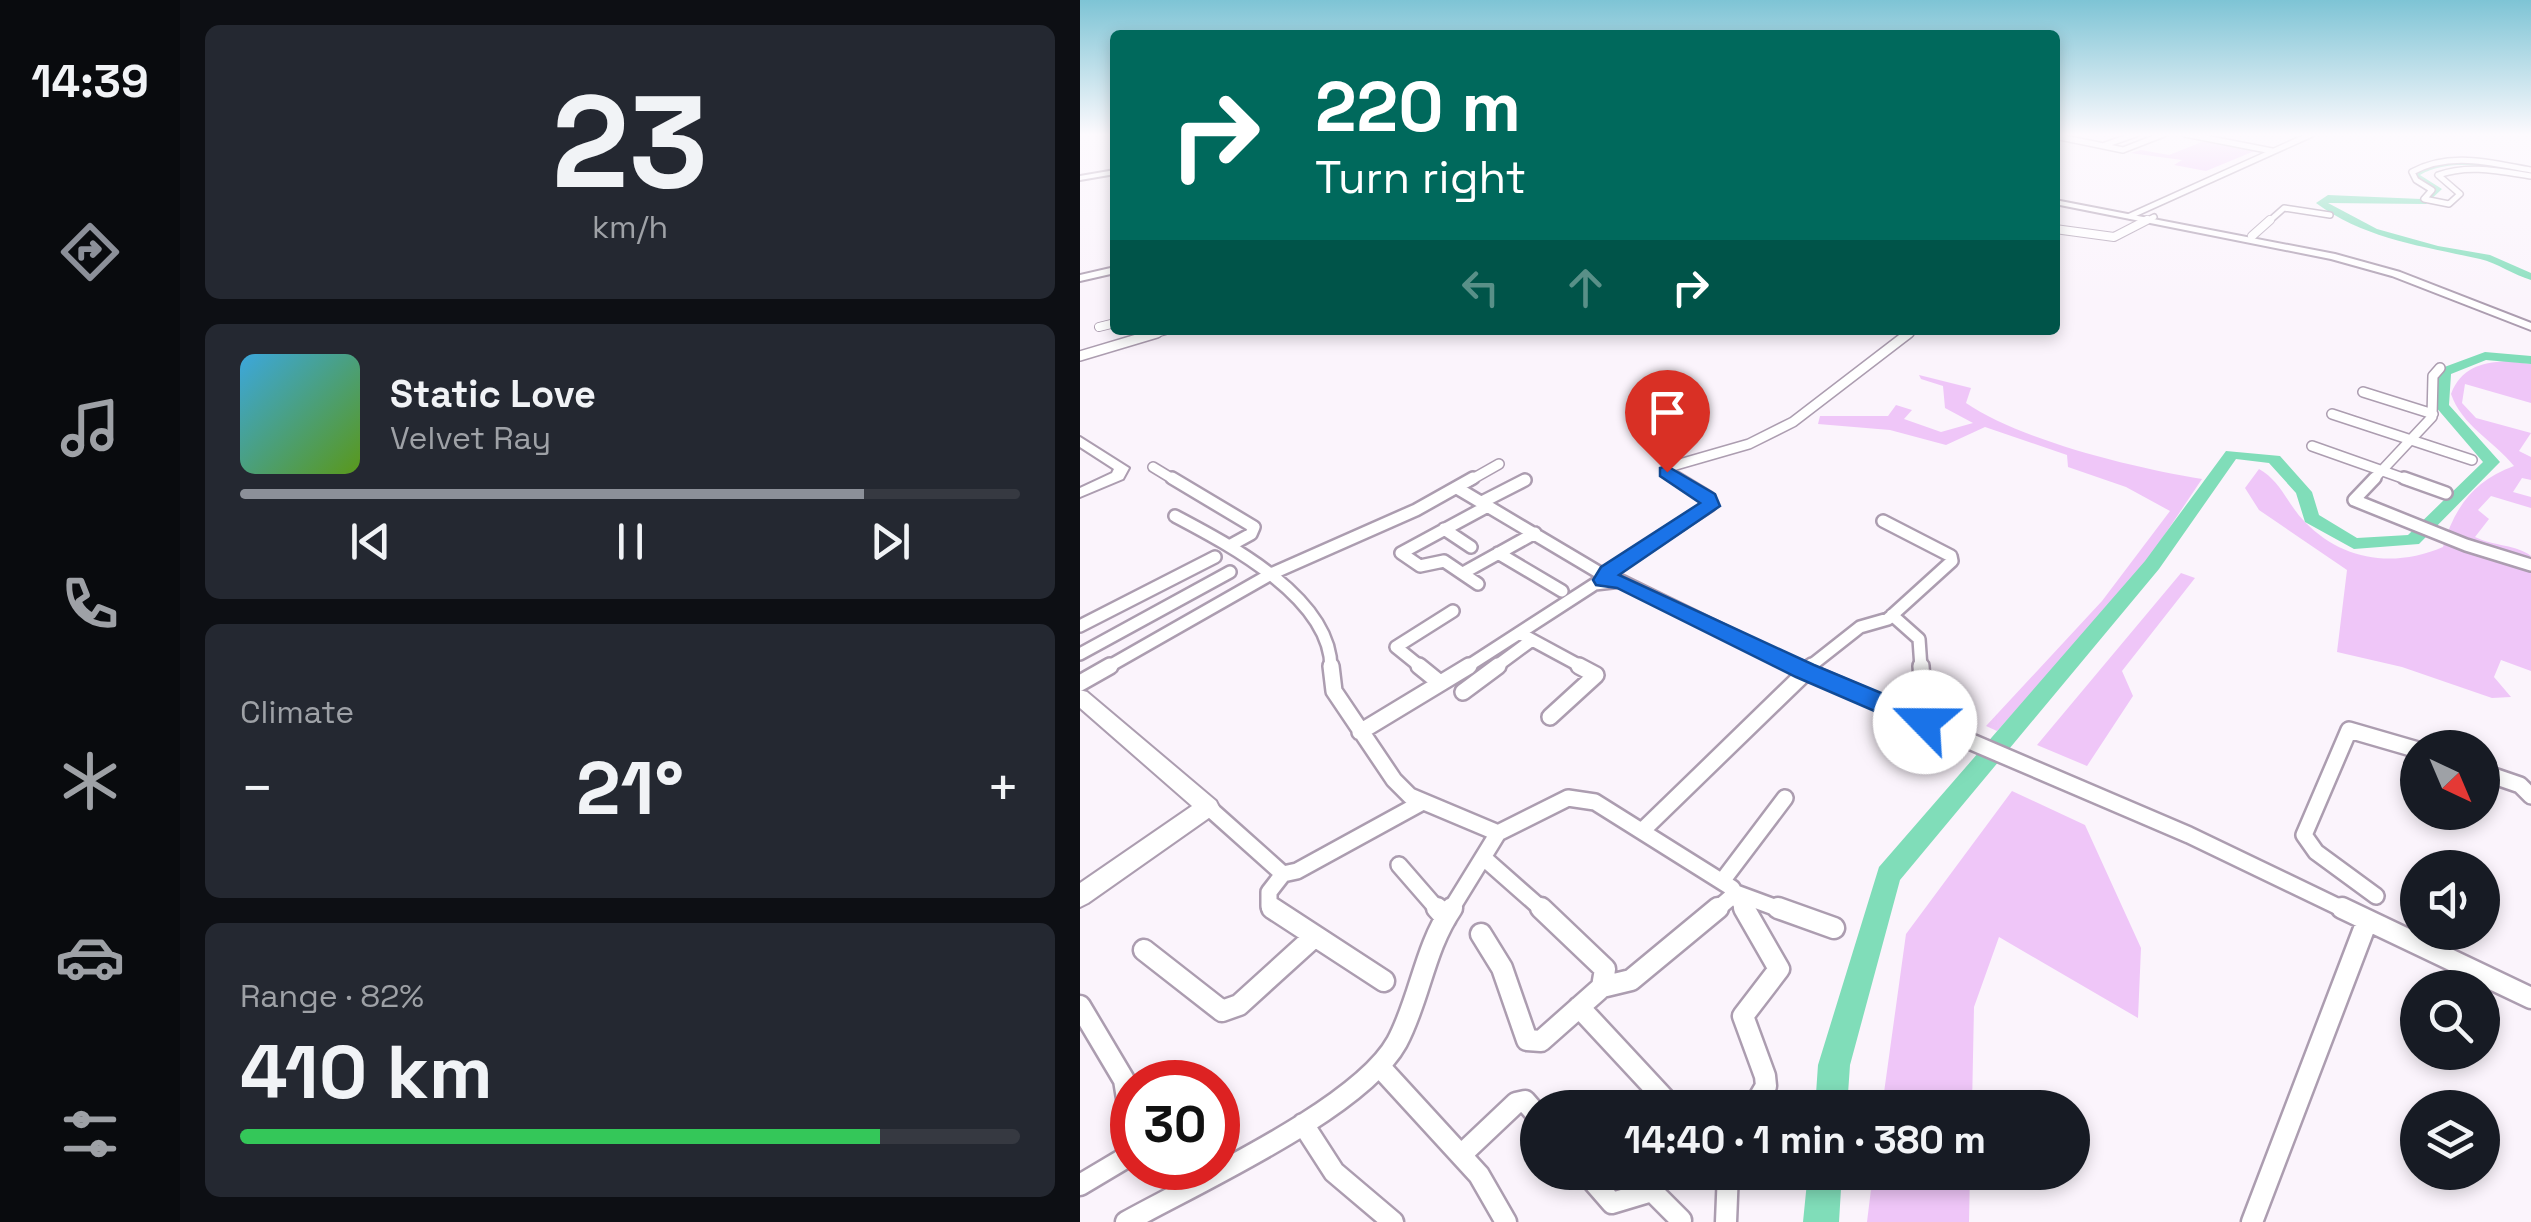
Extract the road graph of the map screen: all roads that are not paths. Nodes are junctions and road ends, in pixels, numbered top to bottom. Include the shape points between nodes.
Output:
1 (2187, 191) edge
2 (2187, 191) edge
3 (2431, 191) edge
4 (2457, 191) edge
5 (2060, 201) edge
6 (2138, 215) junction
7 (2330, 216) dead end
8 (2060, 230) edge
9 (2252, 236) junction
10 (2334, 255) junction
11 (1110, 271) edge
12 (1080, 278) edge
13 (1110, 324) edge
14 (2531, 325) edge
15 (1100, 327) dead end
16 (1124, 335) edge
17 (1150, 335) edge
18 (1906, 335) edge
19 (1120, 336) dead end
20 (1080, 356) edge
21 (2440, 368) dead end
22 (2362, 392) dead end
23 (2332, 414) dead end
24 (2433, 414) junction
25 (2410, 440) junction
26 (1080, 441) edge
27 (2312, 446) dead end
28 (2472, 460) dead end
29 (1499, 464) dead end
30 (1153, 466) dead end
31 (2380, 470) junction
32 (1525, 480) dead end
33 (1456, 488) junction
34 (1080, 493) edge
35 (2446, 493) dead end
36 (1485, 504) junction
37 (1175, 516) dead end
38 (1883, 521) dead end
39 (1444, 529) junction
40 (1535, 533) junction
41 (1232, 545) junction
42 (1471, 547) dead end
43 (1498, 553) junction
44 (1216, 557) dead end
45 (2531, 565) edge
46 (1230, 572) dead end
47 (1463, 572) junction
48 (1270, 574) junction
49 (1604, 578) junction
50 (1478, 584) dead end
51 (1562, 591) dead end
52 (1453, 611) dead end
53 (1892, 616) junction
54 (1080, 626) edge
55 (1527, 638) junction
56 (1080, 654) edge
57 (1805, 671) junction
58 (1080, 683) edge
59 (1440, 684) junction
60 (1464, 692) dead end
61 (1080, 697) edge
62 (1550, 717) dead end
63 (1925, 722) junction
64 (1360, 732) junction
65 (2400, 745) edge
66 (2500, 778) edge
67 (2531, 796) edge
68 (1785, 798) dead end
69 (1421, 802) junction
70 (1208, 807) junction
71 (1643, 830) junction
72 (1498, 833) junction
73 (1485, 859) junction
74 (1398, 865) dead end
75 (1283, 874) junction
76 (1729, 887) junction
77 (1080, 896) edge
78 (2376, 896) dead end
79 (1446, 918) junction
80 (2367, 921) junction
81 (1834, 928) dead end
82 (1481, 934) dead end
83 (1315, 936) junction
84 (1144, 950) dead end
85 (1384, 981) dead end
86 (1602, 987) junction
87 (2531, 998) edge
88 (1080, 1006) edge
89 (1580, 1007) junction
90 (1112, 1060) edge
91 (1380, 1067) junction
92 (1656, 1090) edge
93 (1764, 1090) edge
94 (1520, 1102) edge
95 (1302, 1124) junction
96 (1461, 1155) junction
97 (1240, 1159) edge
98 (1110, 1167) edge
99 (1080, 1185) edge
100 (1184, 1190) edge
101 (1601, 1190) edge
102 (1727, 1190) edge
103 (1681, 1220) dead end
104 (1126, 1222) edge
105 (1393, 1222) edge
106 (1506, 1222) edge
107 (1726, 1222) edge
108 (2252, 1222) edge

1 - 6 street
2 - 6 street
3 - 4 street via 2424,199 2446,204
5 - 6 street
6 - 8 street via 2114,237
6 - 9 street
6 - 10 street
7 - 9 street via 2284,208
9 - 10 street
10 - 14 street via 2403,272
11 - 12 street
13 - 15 street
16 - 19 street
17 - 20 street
18 - 49 street via 1793,422 1750,444 1670,467 1669,474 1708,498 1710,506
21 - 24 street via 2433,376
22 - 24 street
23 - 25 street
24 - 25 street
25 - 28 street
25 - 31 street
26 - 34 street via 1122,468
27 - 31 street
29 - 33 street
30 - 41 street via 1254,527
31 - 35 street
31 - 45 street via 2354,500
32 - 36 street
33 - 36 street
33 - 48 street
36 - 39 street
36 - 40 street
37 - 41 street
38 - 53 street via 1952,558
39 - 42 street
39 - 47 street via 1401,555 1420,566 1444,560
40 - 43 street
40 - 49 street
41 - 48 street
43 - 47 street
43 - 51 street
44 - 54 street
46 - 56 street
47 - 50 street
48 - 58 street
48 - 64 street via 1323,629 1332,649 1330,680
49 - 55 street
49 - 57 street
52 - 59 street via 1396,647
53 - 57 street via 1860,627
53 - 63 street via 1919,639
55 - 59 street
55 - 60 street
55 - 62 street via 1596,675
57 - 63 street
57 - 71 street
59 - 64 street
61 - 70 street
63 - 80 street
64 - 69 street via 1394,780
65 - 78 street via 2349,730 2304,835 2316,852
66 - 67 street
68 - 76 street
69 - 72 street
69 - 75 street
70 - 75 street
70 - 77 street
71 - 72 street via 1596,802 1568,798
71 - 76 street
72 - 73 street
73 - 79 street
73 - 86 street via 1591,952 1605,969
74 - 79 street
75 - 83 street via 1271,887 1269,906
76 - 81 street
76 - 86 street via 1631,980
76 - 93 street via 1779,969 1743,1016 1765,1076
79 - 91 street via 1425,955 1398,1040
80 - 87 street
80 - 108 street
82 - 89 street via 1502,968 1527,1040 1541,1041
83 - 84 street via 1239,1005 1222,1011
83 - 85 street
86 - 89 street
88 - 90 street
89 - 92 street
91 - 95 street
91 - 96 street
94 - 96 street
95 - 97 street
95 - 105 street via 1334,1172
96 - 106 street
98 - 99 street
100 - 104 street
101 - 103 street via 1622,1204 1652,1191
102 - 107 street

